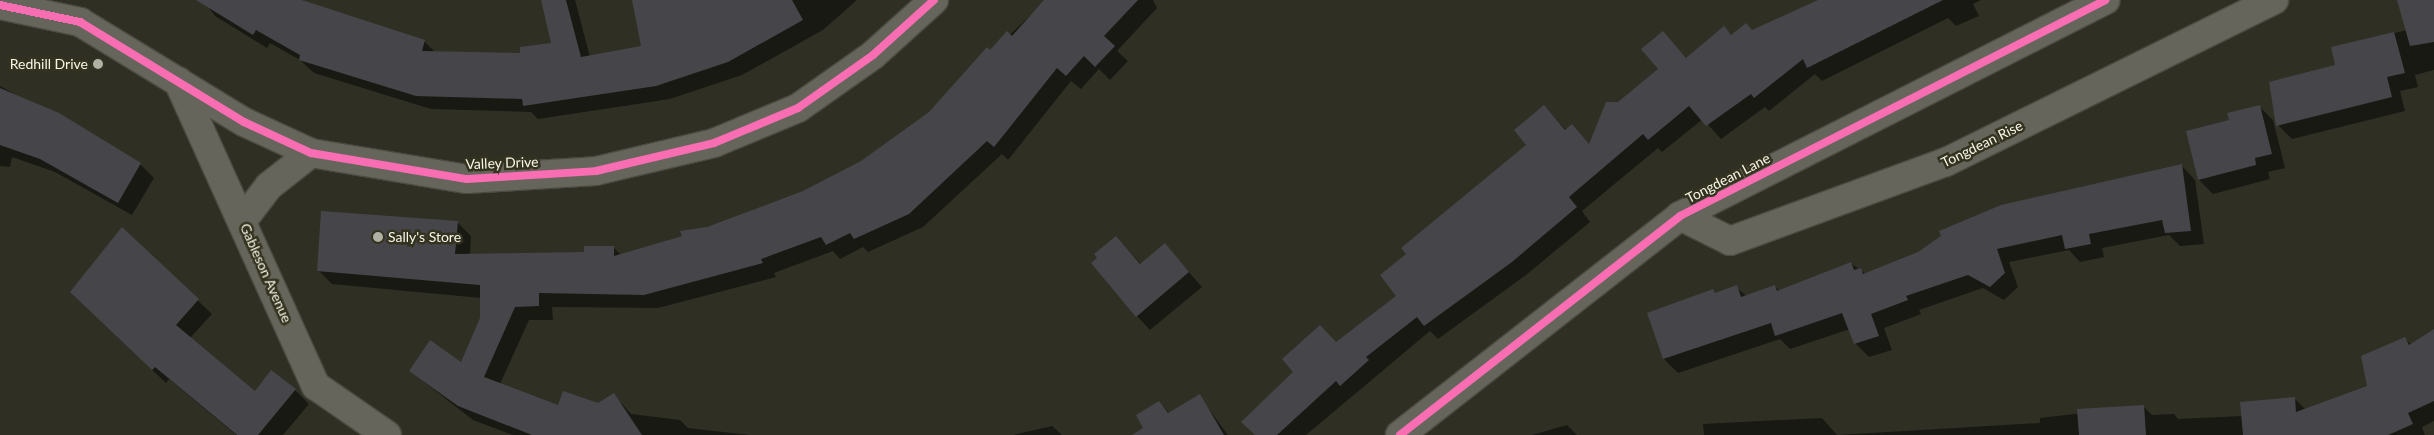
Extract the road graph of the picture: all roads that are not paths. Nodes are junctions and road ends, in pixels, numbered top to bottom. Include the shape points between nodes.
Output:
1 (934, 0) edge
2 (2105, 0) edge
3 (2274, 0) edge
4 (0, 5) edge
5 (76, 11) edge
6 (178, 82) junction
7 (311, 153) junction
8 (1680, 216) junction
9 (243, 220) junction
10 (1405, 433) edge
11 (387, 435) edge

1 - 7 street, Valley Drive via 873,55 798,108 714,143 596,171 468,178
2 - 8 street, Tongdean Lane
3 - 8 street, Tongdean Rise via 1946,162 1730,242
4 - 5 street, Valley Drive
5 - 6 street, Valley Drive
6 - 7 street, Valley Drive via 244,122
6 - 9 street, Gableson Avenue
7 - 9 street via 269,186
8 - 10 street, Tongdean Lane
9 - 11 street, Gableson Avenue via 316,386

